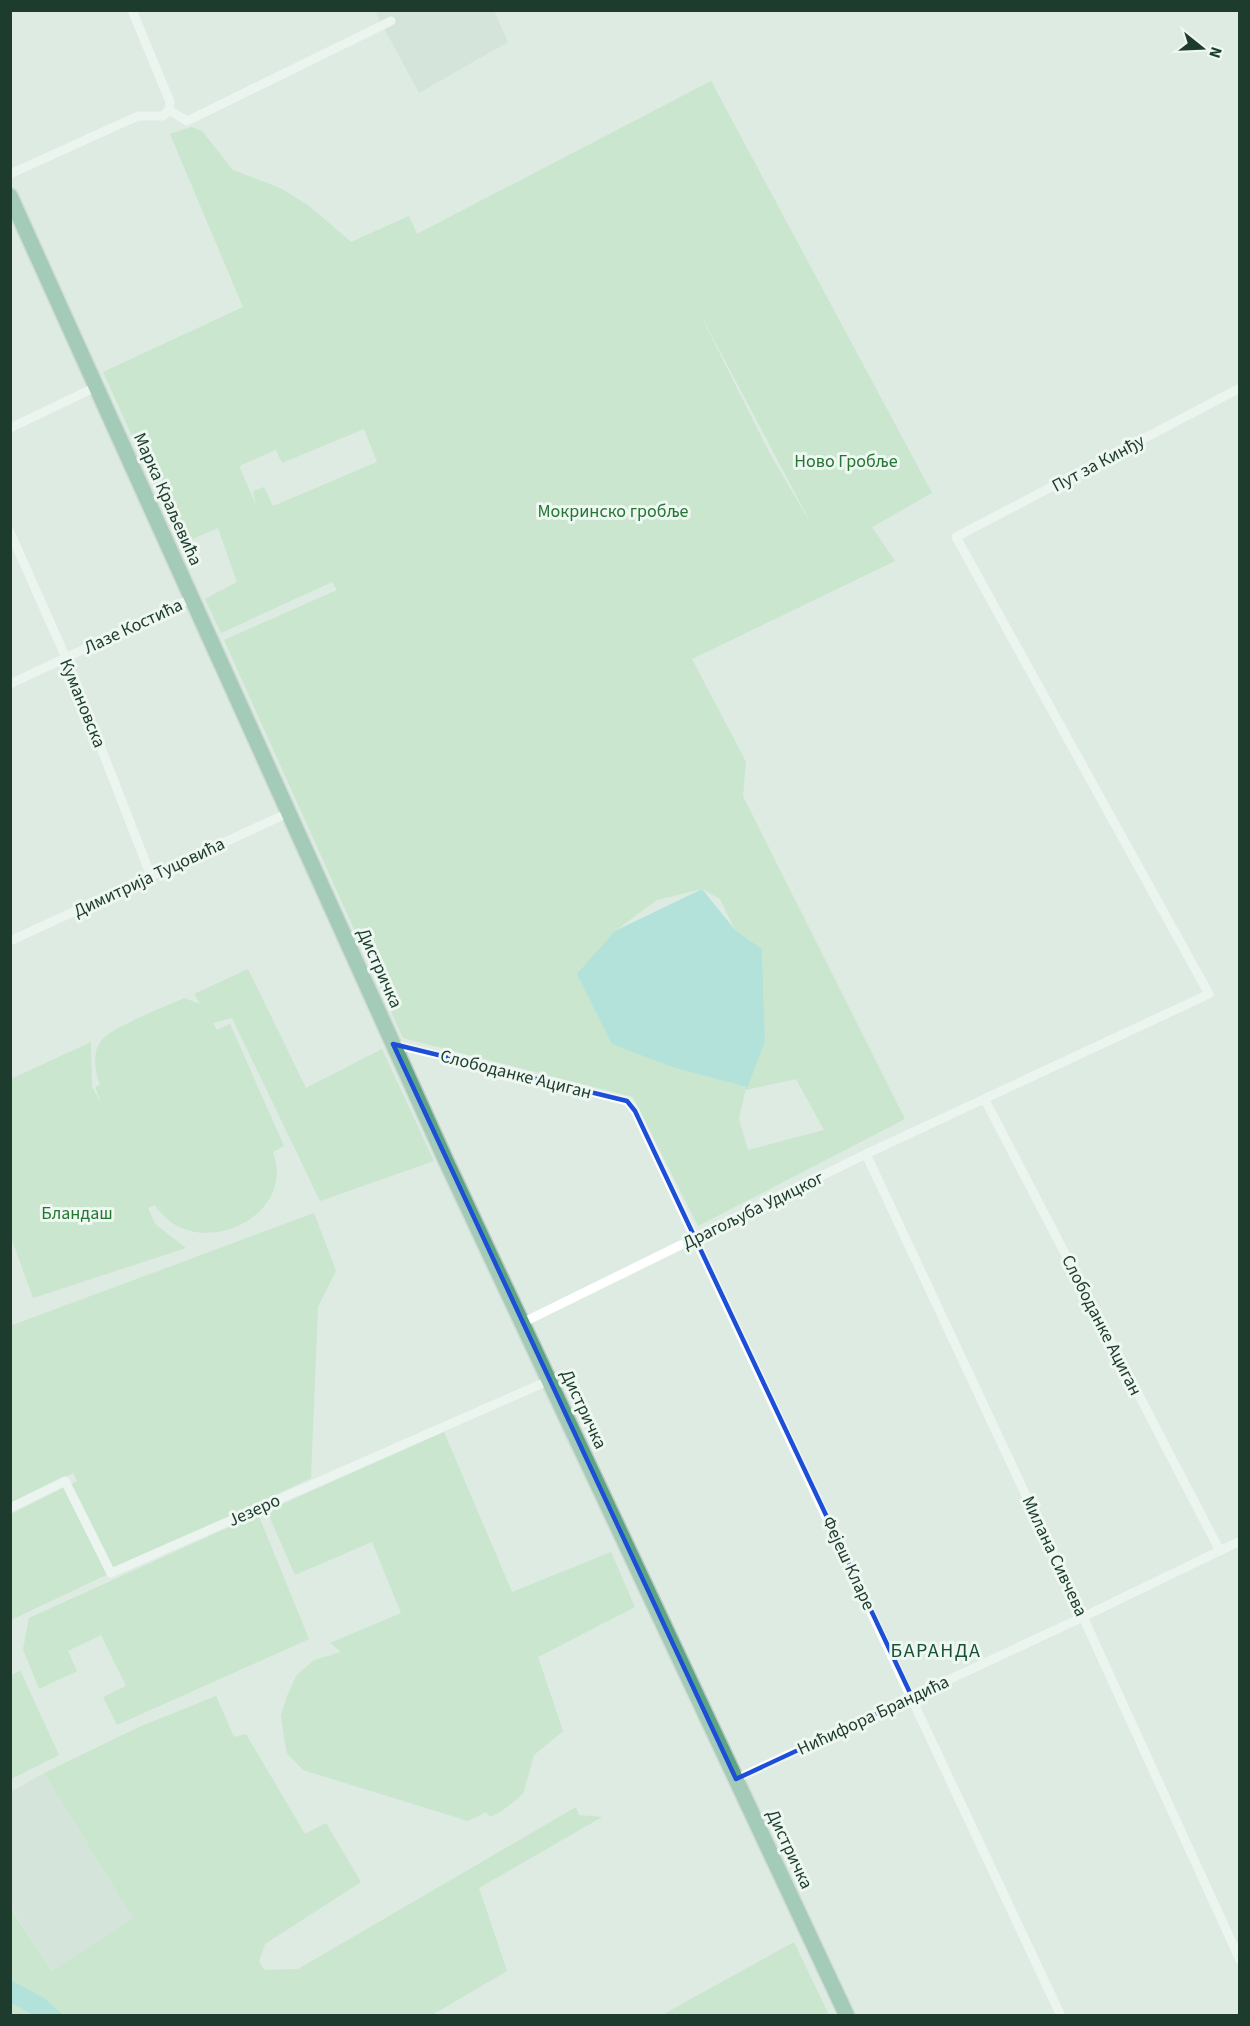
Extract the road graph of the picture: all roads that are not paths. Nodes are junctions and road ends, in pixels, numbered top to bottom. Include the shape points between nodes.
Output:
1 (132, 10) edge
2 (392, 21) dead end
3 (169, 110) junction
4 (10, 174) edge
5 (10, 196) edge
6 (96, 387) junction
7 (1239, 388) edge
8 (10, 428) edge
9 (10, 532) edge
10 (956, 537) joint
11 (190, 598) junction
12 (66, 658) junction
13 (10, 684) edge
14 (289, 816) junction
15 (151, 876) junction
16 (10, 941) edge
17 (393, 1044) junction
18 (985, 1100) junction
19 (635, 1111) joint
20 (866, 1154) junction
21 (697, 1238) junction
22 (522, 1323) junction
23 (548, 1381) junction
24 (10, 1508) edge
25 (1238, 1542) dead end
26 (1219, 1549) junction
27 (1083, 1617) junction
28 (912, 1697) junction
29 (736, 1779) junction
30 (1239, 1960) edge
31 (847, 2016) edge
32 (1061, 2016) edge

1 - 3 street via 170,102
2 - 3 street via 187,121
3 - 4 street via 163,116 138,116
5 - 6 main road, Марка Краљевића
6 - 8 street
6 - 11 main road, Марка Краљевића
7 - 10 street, Пут за Кинђу
9 - 12 street, Кумановска
10 - 18 street, Драгољуба Удицког via 1209,994
11 - 12 street, Лазе Костића
11 - 14 main road, Марка Краљевића
12 - 13 street, Лазе Костића
12 - 15 street, Кумановска
14 - 15 street, Димитрија Туцовића
14 - 17 main road, Дистричка
15 - 16 street, Димитрија Туцовића
17 - 19 street, Слободанке Ациган via 627,1101
17 - 22 main road, Дистричка
18 - 20 street, Драгољуба Удицког
18 - 26 street, Слободанке Ациган
19 - 21 street, Фејеш Кларе
20 - 21 street, Драгољуба Удицког
20 - 27 street, Милана Сивчева
21 - 22 street, Драгољуба Удицког
21 - 28 street, Фејеш Кларе
22 - 23 main road, Дистричка
23 - 24 street, Језеро via 111,1573 65,1481
23 - 29 main road, Дистричка
25 - 26 street, Нићифора Брандића
26 - 27 street, Нићифора Брандића
27 - 28 street, Нићифора Брандића
27 - 30 street, Милана Сивчева
28 - 29 street, Нићифора Брандића
28 - 32 street, Фејеш Кларе
29 - 31 main road, Дистричка

